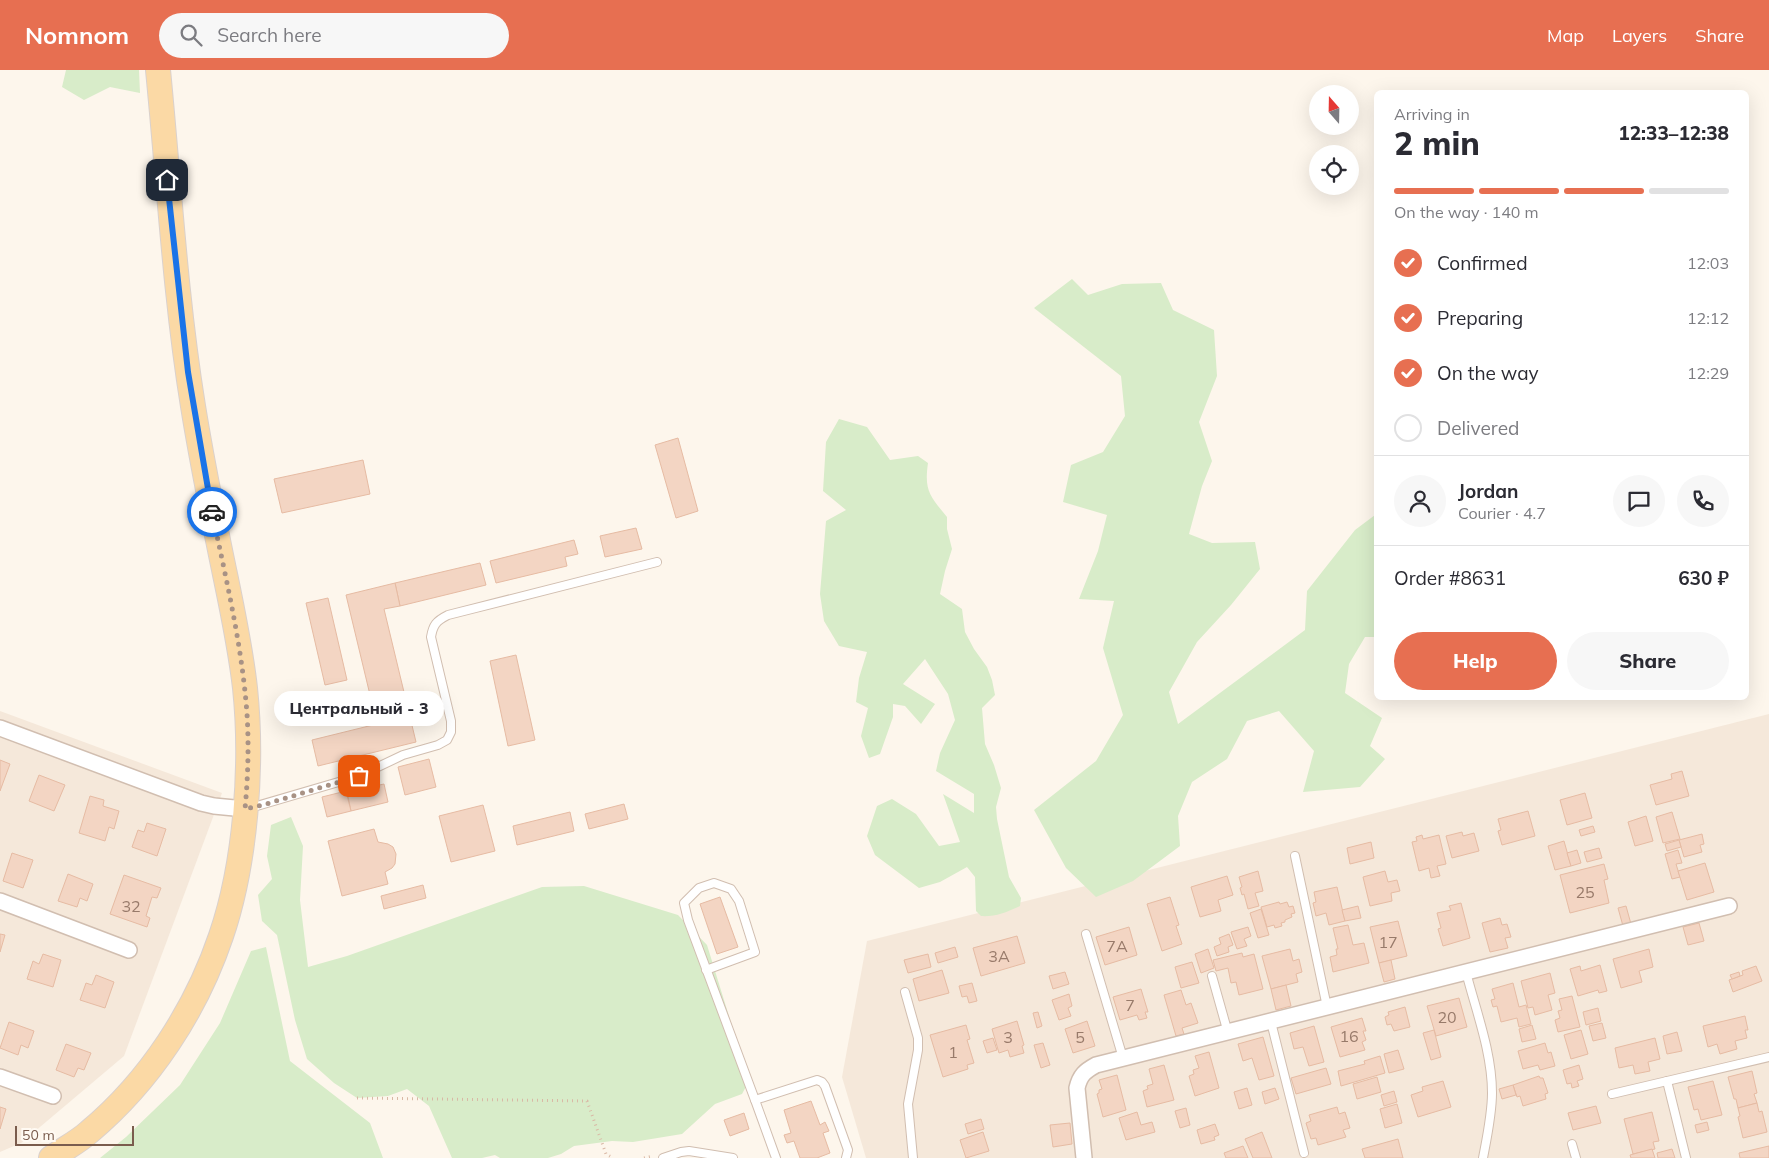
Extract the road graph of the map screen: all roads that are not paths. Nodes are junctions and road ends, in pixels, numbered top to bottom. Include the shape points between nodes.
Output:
1 (158, 70) edge
2 (657, 562) dead end
3 (0, 728) edge
4 (245, 809) junction
5 (1295, 856) dead end
6 (0, 902) edge
7 (1728, 906) dead end
8 (1086, 934) dead end
9 (129, 950) dead end
10 (706, 970) junction
11 (1466, 972) junction
12 (1212, 976) dead end
13 (905, 992) dead end
14 (1327, 1007) junction
15 (1271, 1022) junction
16 (1228, 1033) junction
17 (1769, 1057) edge
18 (1123, 1058) junction
19 (0, 1076) edge
20 (1667, 1081) junction
21 (1612, 1094) dead end
22 (53, 1096) dead end
23 (755, 1100) junction
24 (1572, 1144) dead end
25 (1304, 1153) dead end
26 (51, 1158) edge
27 (663, 1158) edge
28 (733, 1158) edge
29 (776, 1158) edge
30 (846, 1158) edge
31 (913, 1158) edge
32 (1084, 1158) edge
33 (1484, 1158) edge
34 (1576, 1158) edge
35 (1686, 1158) edge

1 - 4 main road via 188,372 245,688 248,743
2 - 4 lane via 438,620 431,637 451,721 447,740 403,755 359,776
3 - 4 street via 201,803
4 - 26 main road via 236,882 221,936 202,983 174,1034 149,1072 122,1100 89,1132
5 - 14 lane
6 - 9 street
7 - 11 street
8 - 18 lane
10 - 10 lane via 684,903 699,888 714,883 731,889 740,901 755,952
10 - 23 lane
11 - 14 street
11 - 33 lane via 1492,1080
12 - 16 lane
13 - 31 lane via 918,1038 908,1104
14 - 15 street
15 - 16 street
15 - 25 lane
16 - 18 street
17 - 20 lane
18 - 32 street via 1096,1065 1079,1078 1077,1088
19 - 22 street
20 - 21 lane
20 - 35 lane
23 - 29 lane
23 - 30 lane via 812,1080 822,1082 848,1150
24 - 34 lane
27 - 28 lane via 689,1151

